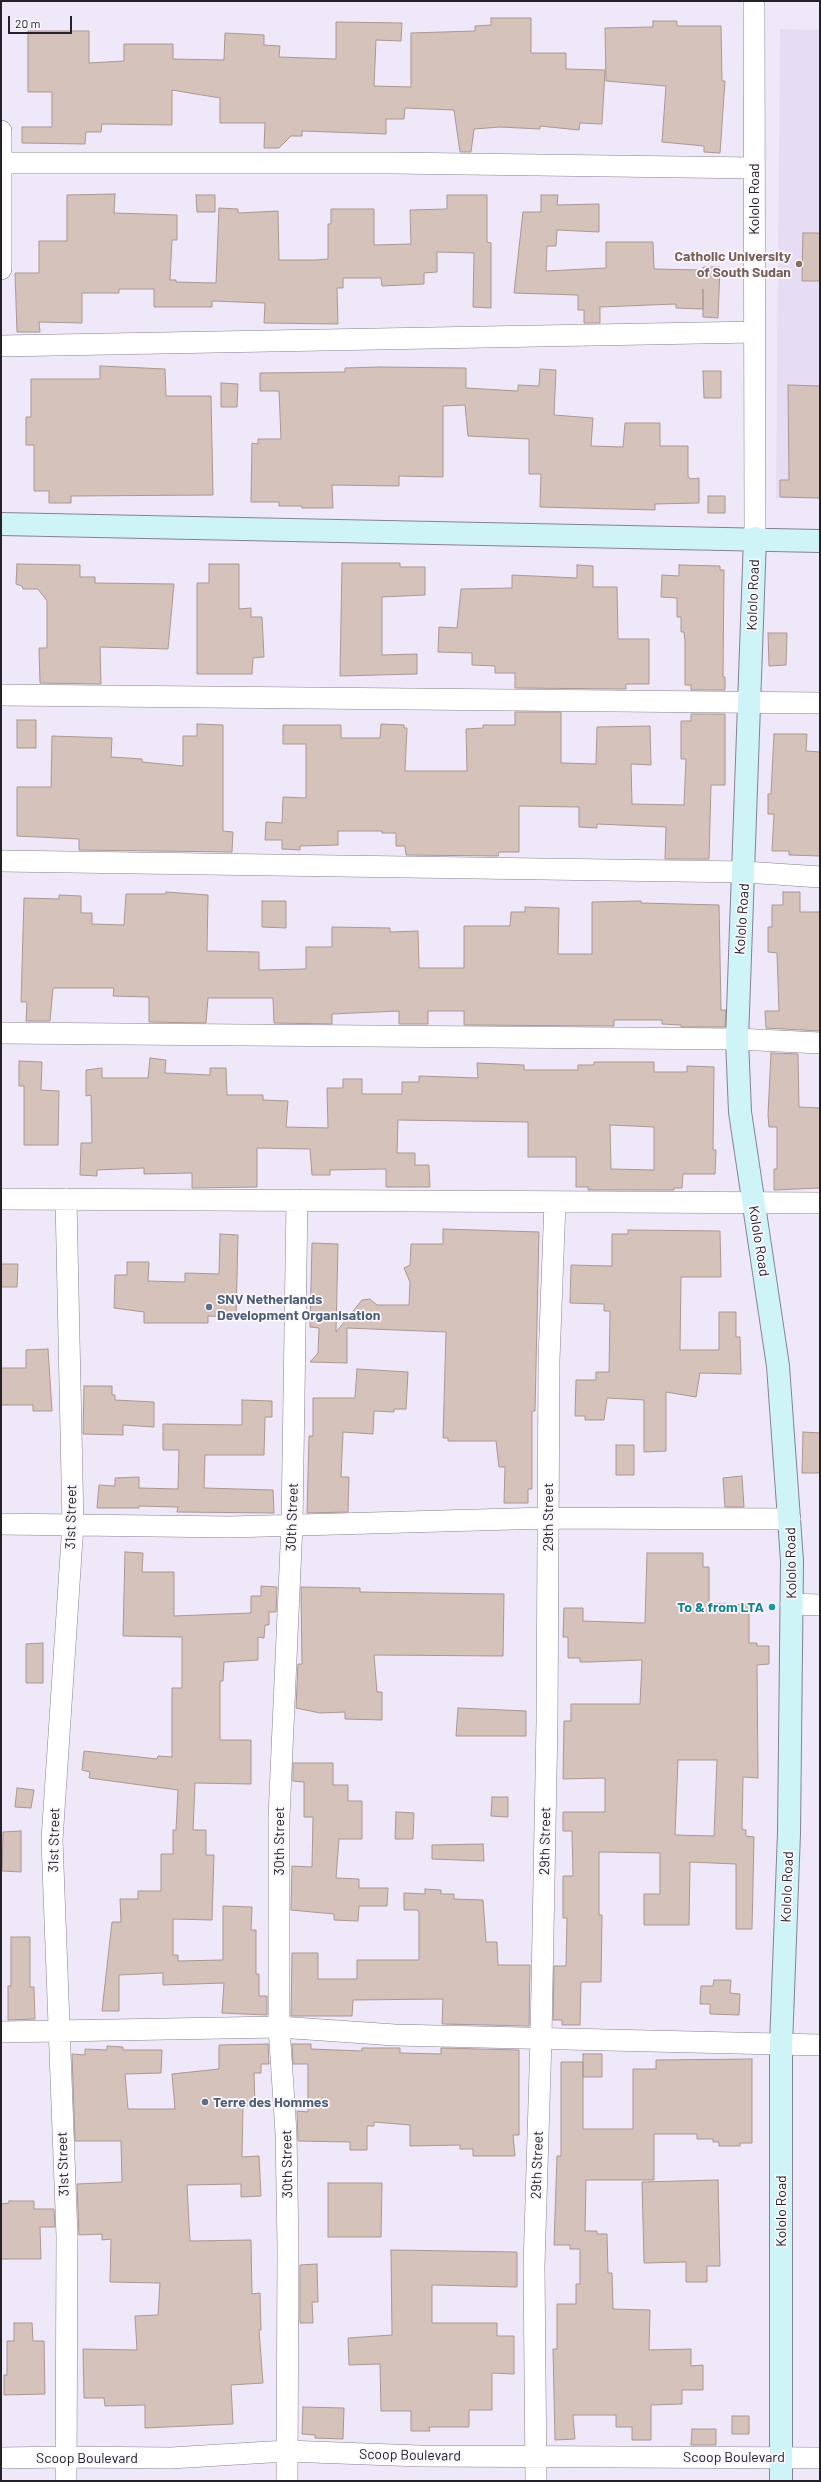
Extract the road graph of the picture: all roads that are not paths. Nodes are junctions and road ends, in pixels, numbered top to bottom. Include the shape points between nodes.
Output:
1 (754, 1) edge
2 (1, 131) edge
3 (2, 163) edge
4 (754, 168) junction
5 (1, 269) edge
6 (754, 332) junction
7 (1, 346) edge
8 (1, 524) edge
9 (755, 538) junction
10 (820, 541) edge
11 (1, 695) edge
12 (820, 703) edge
13 (750, 704) junction
14 (1, 861) edge
15 (745, 872) junction
16 (820, 878) edge
17 (1, 1033) edge
18 (737, 1039) junction
19 (820, 1043) edge
20 (1, 1199) edge
21 (66, 1199) junction
22 (297, 1200) junction
23 (555, 1202) junction
24 (752, 1202) junction
25 (820, 1203) edge
26 (548, 1518) junction
27 (790, 1519) junction
28 (1, 1524) edge
29 (73, 1524) junction
30 (292, 1524) junction
31 (791, 1604) junction
32 (820, 1605) edge
33 (279, 2027) junction
34 (59, 2030) junction
35 (1, 2032) edge
36 (541, 2038) junction
37 (781, 2045) junction
38 (820, 2045) edge
39 (286, 2451) junction
40 (536, 2456) junction
41 (66, 2457) junction
42 (782, 2457) junction
43 (1, 2458) edge
44 (820, 2458) edge
45 (66, 2481) edge
46 (287, 2481) edge
47 (536, 2481) edge
48 (781, 2481) edge

1 - 4 street, Kololo Road
2 - 3 street
3 - 4 street via 393,163
3 - 5 street
4 - 6 street, Kololo Road
6 - 7 street
6 - 9 street, Kololo Road
8 - 9 street
9 - 10 street
9 - 13 street, Kololo Road
11 - 13 street via 354,697
12 - 13 street
13 - 15 street, Kololo Road
14 - 15 street
15 - 16 street
15 - 18 street, Kololo Road via 739,949
17 - 18 street
18 - 19 street
18 - 24 street, Kololo Road via 740,1112
20 - 21 street
21 - 22 street
21 - 29 street, 31st Street
22 - 23 street
22 - 30 street, 30th Street
23 - 24 street
23 - 26 street, 29th Street via 549,1360
24 - 25 street
24 - 27 street, Kololo Road via 778,1366
26 - 27 street
26 - 30 street
26 - 36 street, 29th Street via 548,1714
27 - 31 street, Kololo Road
28 - 29 street
29 - 30 street via 230,1527
29 - 34 street, 31st Street via 52,1840
30 - 33 street, 30th Street via 279,1816
31 - 32 street
31 - 37 street, Kololo Road via 789,1833
33 - 34 street
33 - 36 street via 395,2035
33 - 39 street, 30th Street via 286,2133 289,2351
34 - 35 street
34 - 41 street, 31st Street via 67,2236
36 - 37 street
36 - 40 street, 29th Street via 534,2266
37 - 38 street
37 - 42 street, Kololo Road
39 - 40 street, Scoop Boulevard via 420,2456
39 - 41 street, Scoop Boulevard via 171,2458
39 - 46 street, 30th Street
40 - 42 street, Scoop Boulevard
40 - 47 street, 29th Street
41 - 43 street, Scoop Boulevard
41 - 45 street, 31st Street
42 - 44 street, Scoop Boulevard
42 - 48 street, Kololo Road

